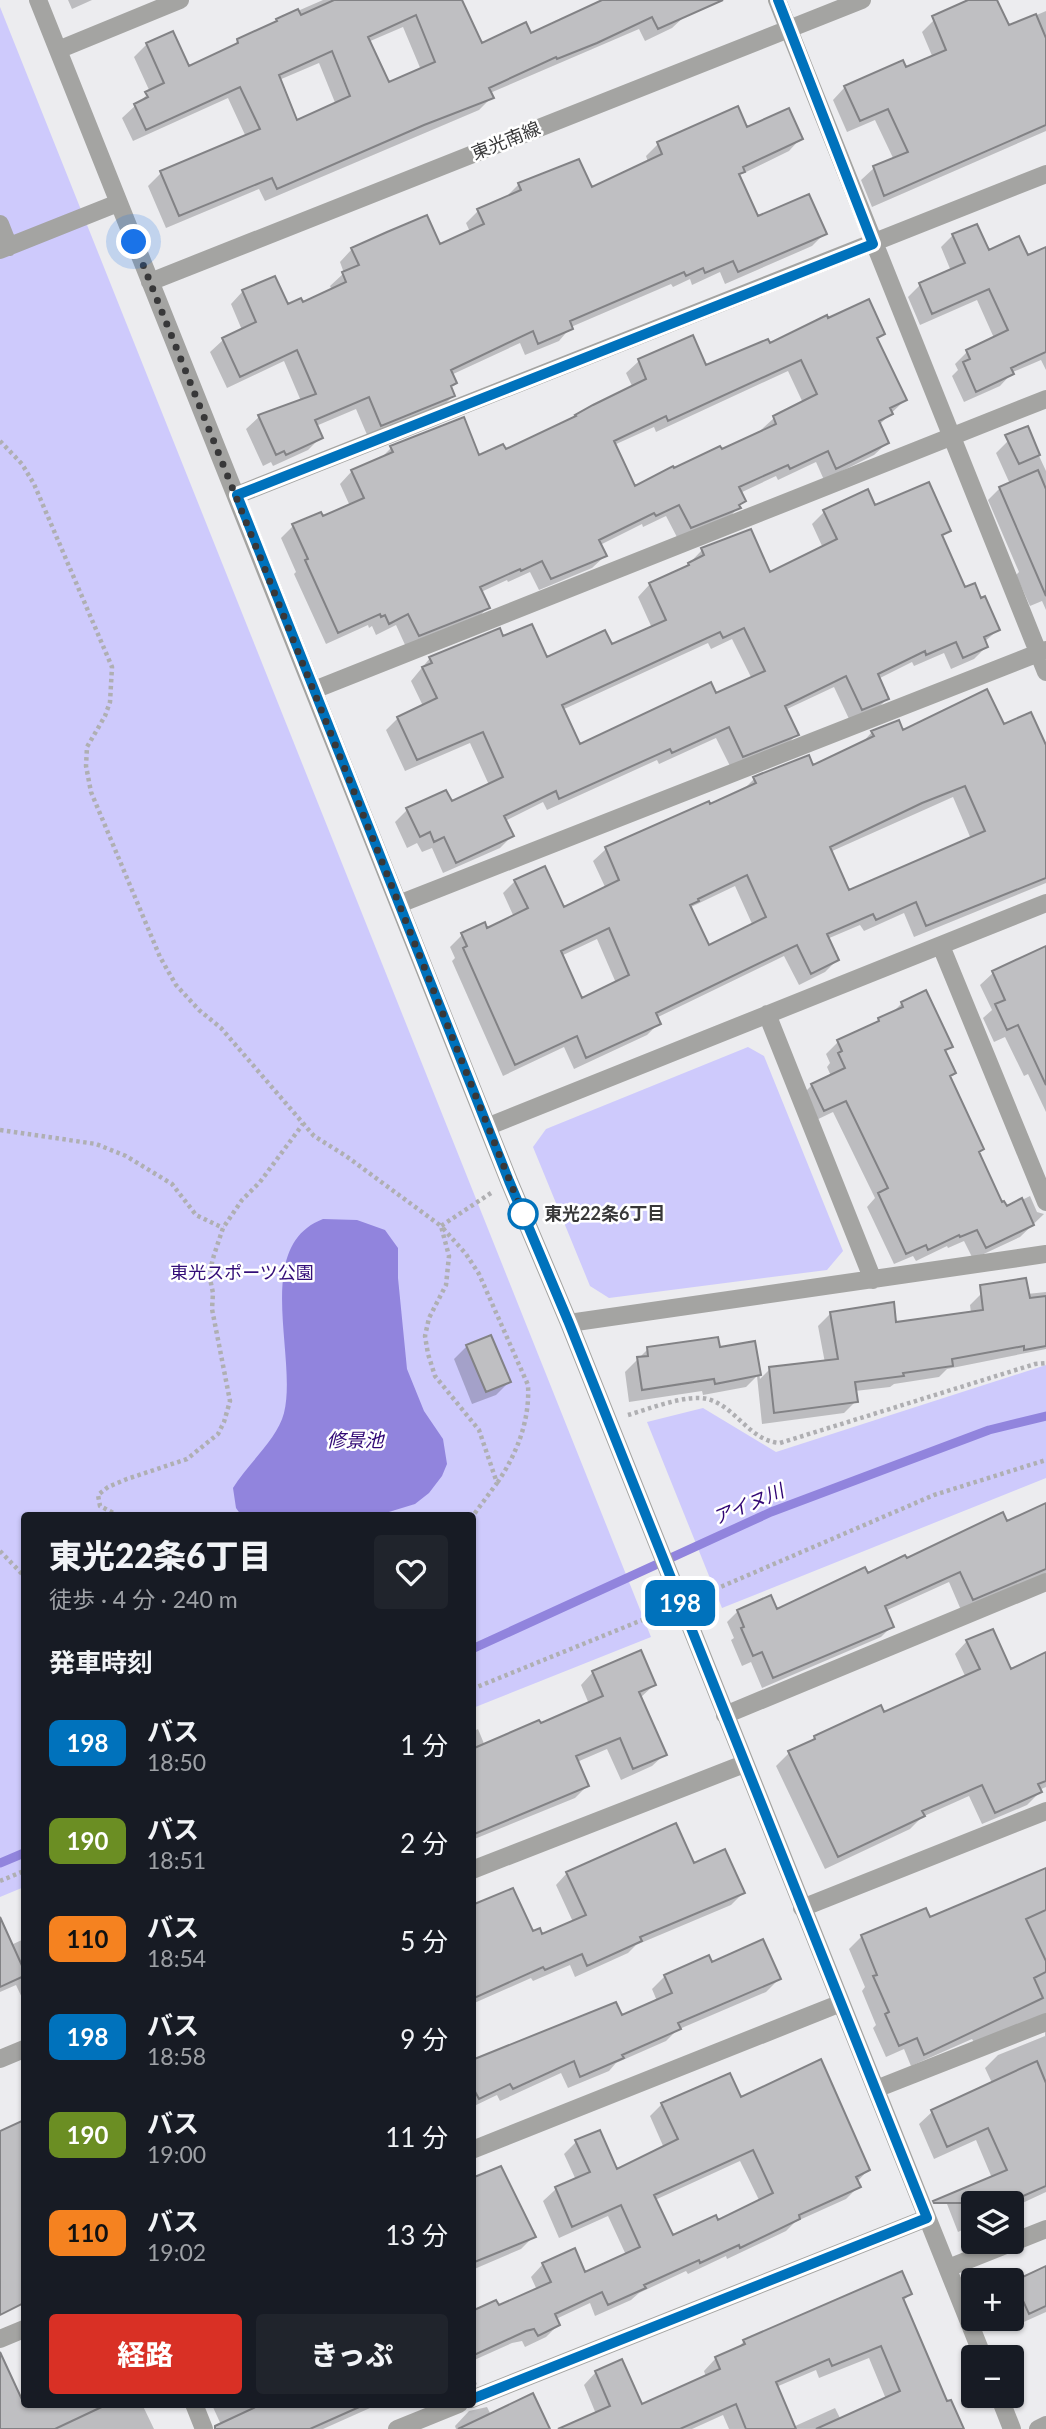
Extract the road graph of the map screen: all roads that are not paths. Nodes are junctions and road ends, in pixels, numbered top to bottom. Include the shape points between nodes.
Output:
1 (38, 0) edge
2 (180, 0) edge
3 (778, 0) edge
4 (862, 0) edge
5 (789, 28) junction
6 (58, 50) junction
7 (1046, 174) edge
8 (118, 203) junction
9 (0, 224) edge
10 (873, 244) junction
11 (5, 249) edge
12 (150, 282) junction
13 (1046, 399) edge
14 (953, 436) junction
15 (237, 495) junction
16 (1042, 651) edge
17 (1046, 672) edge
18 (314, 690) junction
19 (1046, 903) edge
20 (399, 904) junction
21 (941, 946) junction
22 (767, 1014) junction
23 (489, 1126) junction
24 (1046, 1202) edge
25 (1046, 1254) edge
26 (873, 1280) junction
27 (569, 1323) junction
28 (1046, 1582) edge
29 (725, 1715) junction
30 (744, 1764) junction
31 (1046, 1811) edge
32 (476, 1869) edge
33 (802, 1908) junction
34 (841, 2003) junction
35 (1046, 2022) edge
36 (21, 2050) edge
37 (0, 2059) edge
38 (876, 2089) junction
39 (476, 2148) edge
40 (927, 2218) junction
41 (1046, 2229) edge
42 (948, 2268) junction
43 (21, 2330) edge
44 (0, 2339) edge
45 (979, 2345) edge
46 (476, 2397) edge
47 (196, 2408) edge
48 (449, 2408) edge
49 (1004, 2408) edge
50 (1046, 2425) edge
51 (204, 2429) edge
52 (397, 2429) edge
53 (1012, 2429) edge
54 (1038, 2429) edge

1 - 6 street
2 - 6 street
3 - 5 street
4 - 5 street, 東光南線
5 - 10 street
5 - 12 street, 東光南線
6 - 8 street
7 - 10 street
8 - 11 street
8 - 12 street
9 - 11 street
10 - 14 street
10 - 15 street
12 - 15 street
13 - 14 street
14 - 16 street
14 - 18 street
15 - 18 street
16 - 17 street
16 - 20 street
18 - 20 street
19 - 21 street
20 - 23 street
21 - 22 street
21 - 24 street
22 - 23 street
22 - 26 street
23 - 27 street
25 - 26 street
26 - 27 street
27 - 29 street
28 - 29 street
29 - 30 street
30 - 32 street
30 - 33 street
31 - 33 street
33 - 34 street
34 - 38 street
34 - 39 street
35 - 38 street
36 - 37 street
38 - 40 street
40 - 42 street
40 - 46 street
41 - 42 street
42 - 45 street
43 - 44 street
47 - 51 street
48 - 52 street
49 - 53 street
50 - 54 street

